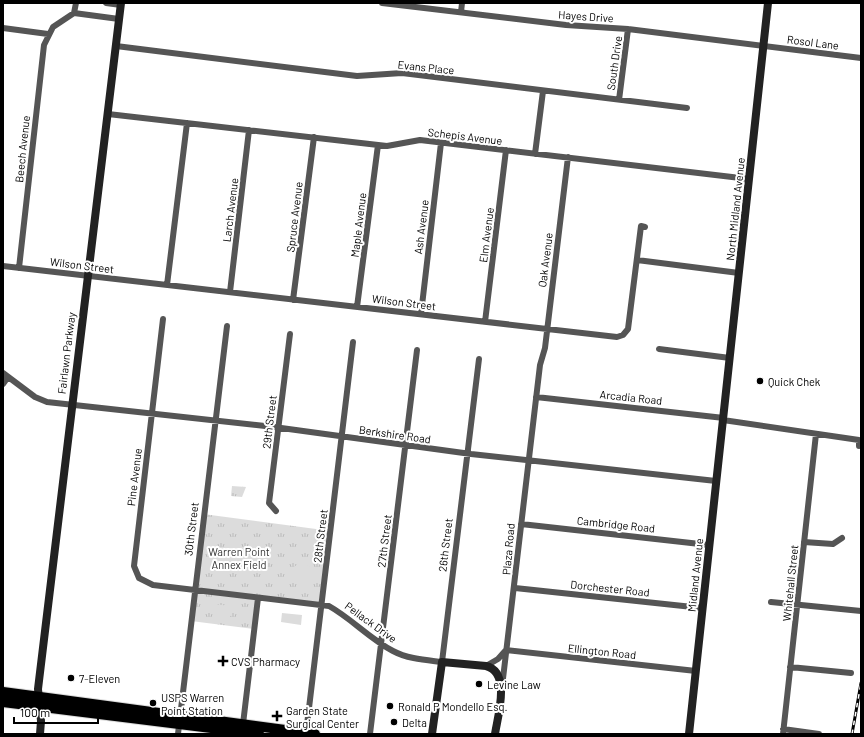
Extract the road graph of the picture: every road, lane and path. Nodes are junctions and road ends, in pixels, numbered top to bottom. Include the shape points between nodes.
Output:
1 (76, 3) edge
2 (106, 3) edge
3 (382, 3) edge
4 (462, 3) edge
5 (768, 3) edge
6 (121, 4) edge
7 (461, 12) junction
8 (74, 13) junction
9 (119, 19) junction
10 (3, 28) edge
11 (628, 29) junction
12 (48, 34) junction
13 (764, 45) junction
14 (116, 46) junction
15 (861, 58) edge
16 (543, 90) junction
17 (619, 100) junction
18 (687, 108) dead end
19 (108, 114) junction
20 (187, 123) junction
21 (249, 130) junction
22 (314, 137) junction
23 (441, 143) junction
24 (378, 145) junction
25 (506, 150) junction
26 (535, 154) junction
27 (568, 157) junction
28 (749, 179) junction
29 (645, 226) dead end
30 (637, 260) junction
31 (3, 266) edge
32 (19, 268) junction
33 (739, 273) junction
34 (87, 276) junction
35 (168, 285) junction
36 (230, 292) junction
37 (293, 300) junction
38 (357, 307) junction
39 (421, 314) junction
40 (163, 319) dead end
41 (485, 322) junction
42 (227, 326) dead end
43 (547, 329) junction
44 (290, 334) dead end
45 (353, 342) dead end
46 (659, 349) dead end
47 (417, 350) dead end
48 (730, 358) junction
49 (479, 359) dead end
50 (540, 365) joint
51 (6, 375) edge
52 (3, 384) edge
53 (536, 397) junction
54 (71, 406) junction
55 (152, 414) junction
56 (724, 419) junction
57 (214, 421) junction
58 (278, 428) junction
59 (816, 434) junction
60 (342, 436) junction
61 (406, 445) junction
62 (859, 446) dead end
63 (467, 453) junction
64 (528, 460) junction
65 (716, 481) junction
66 (276, 511) dead end
67 (521, 524) junction
68 (842, 538) dead end
69 (804, 542) junction
70 (709, 545) junction
71 (515, 588) junction
72 (194, 590) junction
73 (258, 598) junction
74 (771, 602) dead end
75 (798, 604) junction
76 (322, 606) junction
77 (702, 608) junction
78 (861, 611) edge
79 (381, 643) junction
80 (506, 650) junction
81 (442, 662) junction
82 (486, 666) junction
83 (790, 667) junction
84 (696, 671) junction
85 (851, 673) dead end
86 (3, 692) edge
87 (500, 694) junction
88 (3, 702) edge
89 (39, 702) junction
90 (179, 725) edge
91 (242, 730) edge
92 (783, 732) edge
93 (311, 733) edge
94 (40, 734) edge
95 (259, 734) edge
96 (370, 734) edge
97 (432, 734) edge
98 (495, 734) edge
99 (689, 734) edge
100 (819, 734) edge

1 - 8 street
2 - 6 street
3 - 7 street, Hayes Drive
4 - 7 street
5 - 13 street, North Midland Avenue
6 - 9 street, Fairlawn Parkway
7 - 11 street, Hayes Drive via 566,25
8 - 9 street
8 - 12 street via 53,27
9 - 14 street, Fairlawn Parkway
10 - 12 street
11 - 13 street, Hayes Drive
11 - 17 street, South Drive
12 - 32 street, Beech Avenue via 44,46
13 - 15 street, Rosol Lane
13 - 28 street, North Midland Avenue
14 - 16 street, Evans Place via 358,76 402,73
14 - 19 street, Fairlawn Parkway
16 - 17 street, Evans Place
16 - 26 street
17 - 18 street, Evans Place
19 - 20 street, Schepis Avenue
19 - 34 street, Fairlawn Parkway
20 - 21 street, Schepis Avenue
20 - 35 street
21 - 22 street, Schepis Avenue
21 - 36 street, Larch Avenue
22 - 24 street, Schepis Avenue
22 - 37 street, Spruce Avenue
23 - 24 street, Schepis Avenue via 420,140 396,146
23 - 25 street, Schepis Avenue
23 - 39 street, Ash Avenue
24 - 38 street, Maple Avenue
25 - 26 street, Schepis Avenue
25 - 41 street, Elm Avenue
26 - 27 street, Schepis Avenue
27 - 28 street, Schepis Avenue
27 - 43 street, Oak Avenue
28 - 33 street, North Midland Avenue
29 - 30 street via 641,226
30 - 33 street
30 - 43 street, Wilson Street via 628,329 623,335 617,337
31 - 32 street, Wilson Street
32 - 34 street, Wilson Street
33 - 48 street, North Midland Avenue
34 - 35 street, Wilson Street
34 - 54 street, Fairlawn Parkway
35 - 36 street, Wilson Street
36 - 37 street, Wilson Street
37 - 38 street, Wilson Street
38 - 39 street, Wilson Street
39 - 41 street, Wilson Street
40 - 55 street, Pine Avenue
41 - 43 street, Wilson Street
42 - 57 street, 30th Street
43 - 50 street, Oak Avenue
44 - 58 street, 29th Street
45 - 60 street, 28th Street
46 - 48 street
47 - 61 street, 27th Street
48 - 56 street, North Midland Avenue
49 - 63 street, 26th Street
50 - 53 street, Plaza Road
51 - 52 street
51 - 54 street, Berkshire Road via 41,400
53 - 56 street, Arcadia Road
53 - 64 street, Plaza Road
54 - 55 street, Berkshire Road
54 - 89 street, Fairlawn Parkway
55 - 57 street, Berkshire Road
55 - 72 street, Pine Avenue via 135,572 138,578 149,584
56 - 59 street, Arcadia Road
56 - 65 street, Midland Avenue
57 - 58 street, Berkshire Road
57 - 72 street, 30th Street
58 - 60 street, Berkshire Road
58 - 66 street, 29th Street via 269,503
59 - 62 street, Arcadia Road via 860,440
59 - 69 street, Whitehall Street
60 - 61 street, Berkshire Road
60 - 76 street, 28th Street
61 - 63 street, Berkshire Road
61 - 79 street, 27th Street
63 - 64 street, Berkshire Road
63 - 81 street, 26th Street
64 - 65 street, Berkshire Road
64 - 67 street, Plaza Road
65 - 70 street, Midland Avenue
67 - 70 street, Cambridge Road
67 - 71 street, Plaza Road
68 - 69 street via 833,544
69 - 75 street, Whitehall Street
70 - 77 street, Midland Avenue
71 - 77 street, Dorchester Road
71 - 80 street, Plaza Road
72 - 73 street, Pellack Drive
72 - 90 street, 30th Street
73 - 76 street, Pellack Drive
73 - 91 street
74 - 75 street
75 - 78 street
75 - 83 street, Whitehall Street
76 - 79 street, Pellack Drive via 329,606 344,615
76 - 93 street, 28th Street
77 - 84 street, Midland Avenue
79 - 81 street, Pellack Drive via 394,652 414,659
79 - 96 street, 27th Street
80 - 82 street via 498,659
80 - 84 street, Ellington Road
80 - 87 street, Plaza Road
81 - 82 street, Pellack Drive
81 - 97 street, 26th Street
82 - 87 street via 498,672
83 - 85 street
83 - 92 street, Whitehall Street
84 - 99 street, Midland Avenue
86 - 89 main road
87 - 98 street, Plaza Road
88 - 89 main road
89 - 90 main road
89 - 94 street, Fairlawn Parkway
90 - 91 main road
91 - 93 main road
91 - 95 main road
92 - 100 street

